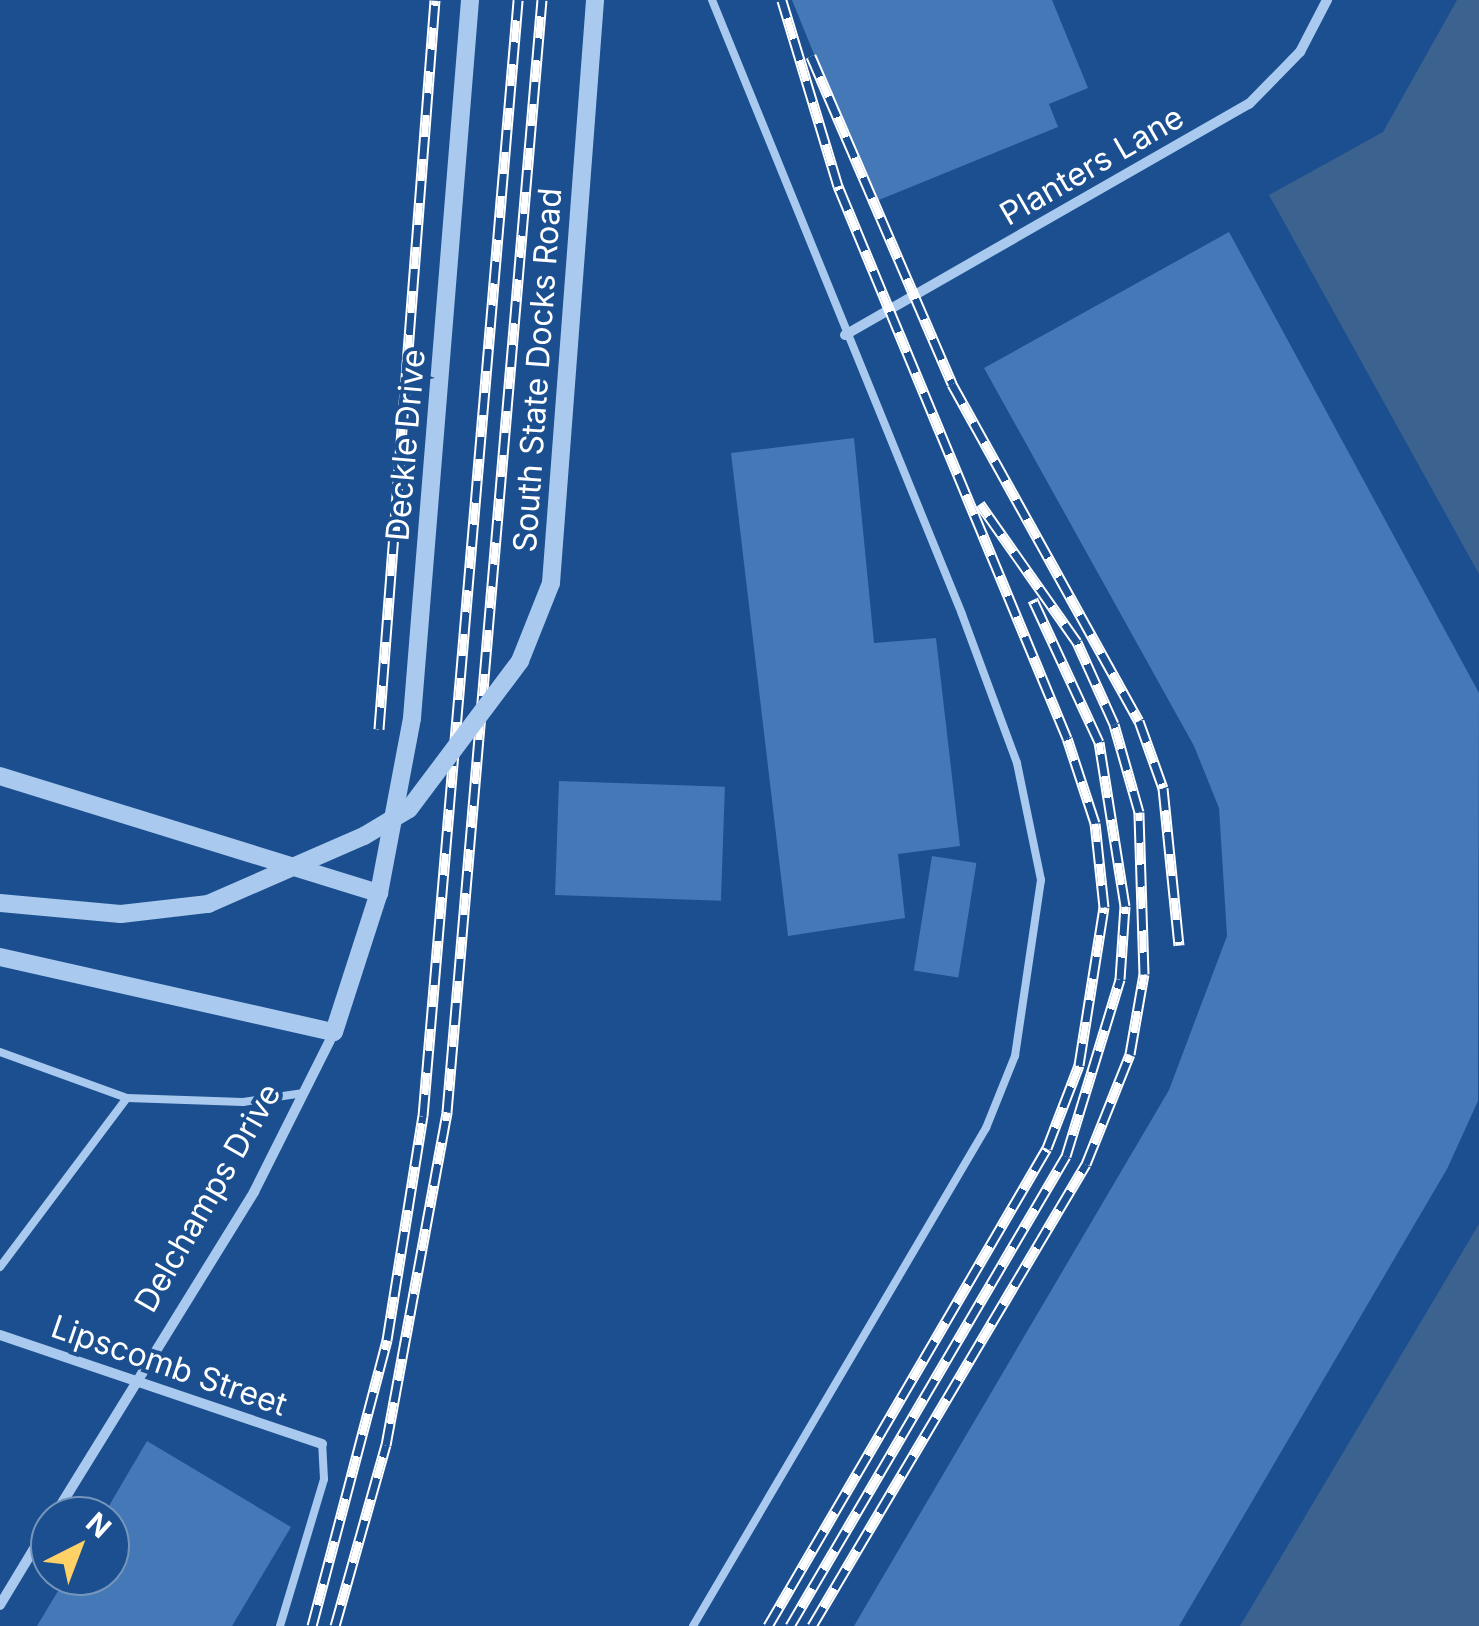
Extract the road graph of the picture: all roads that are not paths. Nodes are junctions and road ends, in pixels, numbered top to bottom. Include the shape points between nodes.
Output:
1 (470, 0) edge
2 (595, 0) edge
3 (712, 0) edge
4 (1327, 0) edge
5 (845, 336) junction
6 (0, 776) edge
7 (380, 893) junction
8 (0, 904) edge
9 (0, 957) edge
10 (334, 1032) junction
11 (0, 1052) edge
12 (304, 1094) junction
13 (127, 1098) junction
14 (0, 1267) edge
15 (0, 1336) edge
16 (135, 1381) junction
17 (322, 1444) joint
18 (66, 1496) edge
19 (30, 1555) edge
20 (0, 1605) edge
21 (280, 1626) edge
22 (694, 1626) edge

1 - 7 street, Deckle Drive via 412,718
2 - 8 street, South State Docks Road, bridge via 551,583 520,661 409,809 364,836 208,904 121,914
3 - 5 lane
4 - 5 street, Planters Lane via 1300,52 1248,104
5 - 22 lane via 1017,764 1041,880 1031,986 986,1128
6 - 7 street
7 - 10 street, Delchamps Drive
9 - 10 street
10 - 12 street, Delchamps Drive
11 - 13 lane
12 - 13 lane via 243,1102
12 - 16 street, Delchamps Drive
13 - 14 lane
15 - 16 street, Lipscomb Street
16 - 17 street, Lipscomb Street
16 - 18 street, Delchamps Drive
17 - 21 lane via 324,1479
19 - 20 street, Delchamps Drive

